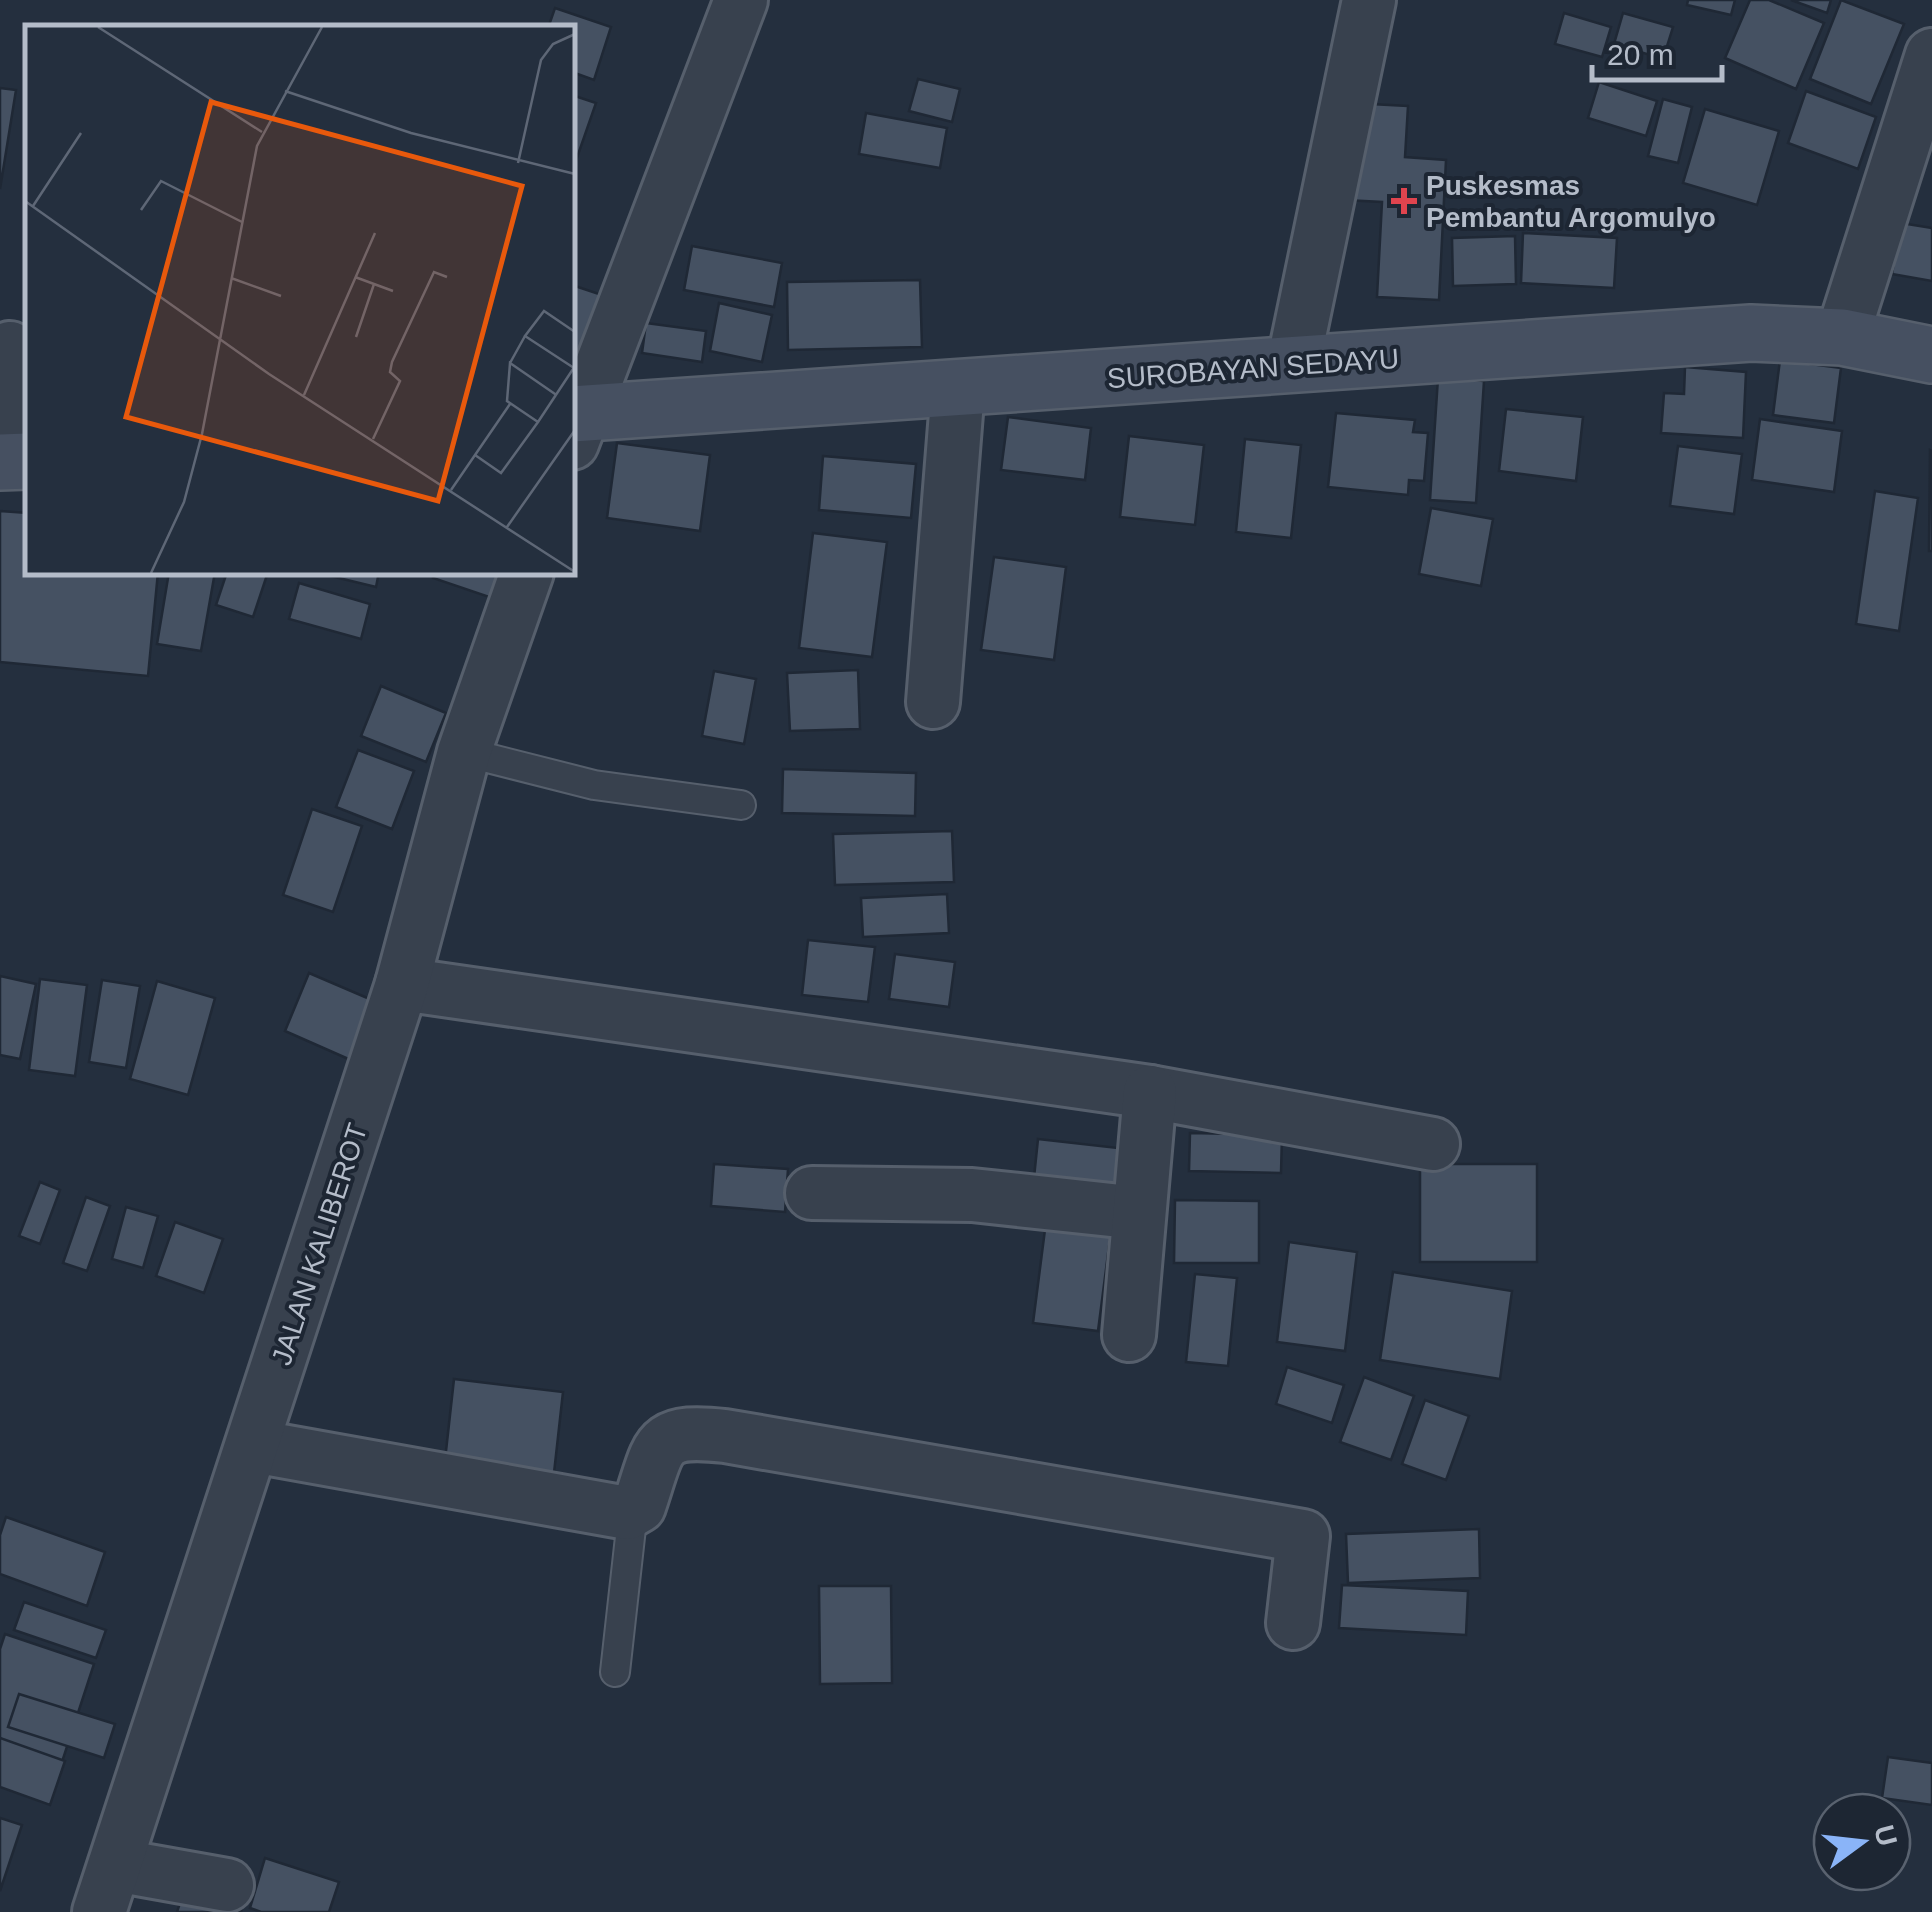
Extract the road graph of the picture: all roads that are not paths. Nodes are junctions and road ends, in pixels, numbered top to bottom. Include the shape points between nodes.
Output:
1 (741, 0) edge
2 (1368, 0) edge
3 (1932, 55) edge
4 (1842, 338) junction
5 (10, 348) dead end
6 (1932, 355) edge
7 (1293, 366) junction
8 (958, 388) junction
9 (576, 423) edge
10 (15, 462) edge
11 (526, 575) edge
12 (933, 702) dead end
13 (464, 752) junction
14 (741, 805) dead end
15 (402, 984) junction
16 (1150, 1092) junction
17 (1433, 1144) dead end
18 (812, 1192) dead end
19 (1140, 1212) junction
20 (1129, 1335) dead end
21 (254, 1446) junction
22 (633, 1510) junction
23 (1293, 1623) dead end
24 (615, 1672) dead end
25 (227, 1886) dead end
26 (107, 1888) edge

1 - 9 street
2 - 7 street
3 - 4 street
4 - 6 main road, SUROBAYAN SEDAYU
4 - 7 main road, SUROBAYAN SEDAYU via 1751,333
5 - 10 street
7 - 8 main road, SUROBAYAN SEDAYU
8 - 9 main road, SUROBAYAN SEDAYU
8 - 12 street
11 - 13 street, JALAN KALIBEROT
13 - 14 lane via 594,784
13 - 15 street, JALAN KALIBEROT
15 - 16 street
15 - 21 street, JALAN KALIBEROT
16 - 17 street
16 - 19 street
18 - 19 street via 972,1195
19 - 20 street
21 - 22 street via 619,1513
21 - 26 street, JALAN KALIBEROT
22 - 23 street via 666,1440 690,1432 744,1439 1303,1536
22 - 24 lane
25 - 26 street

